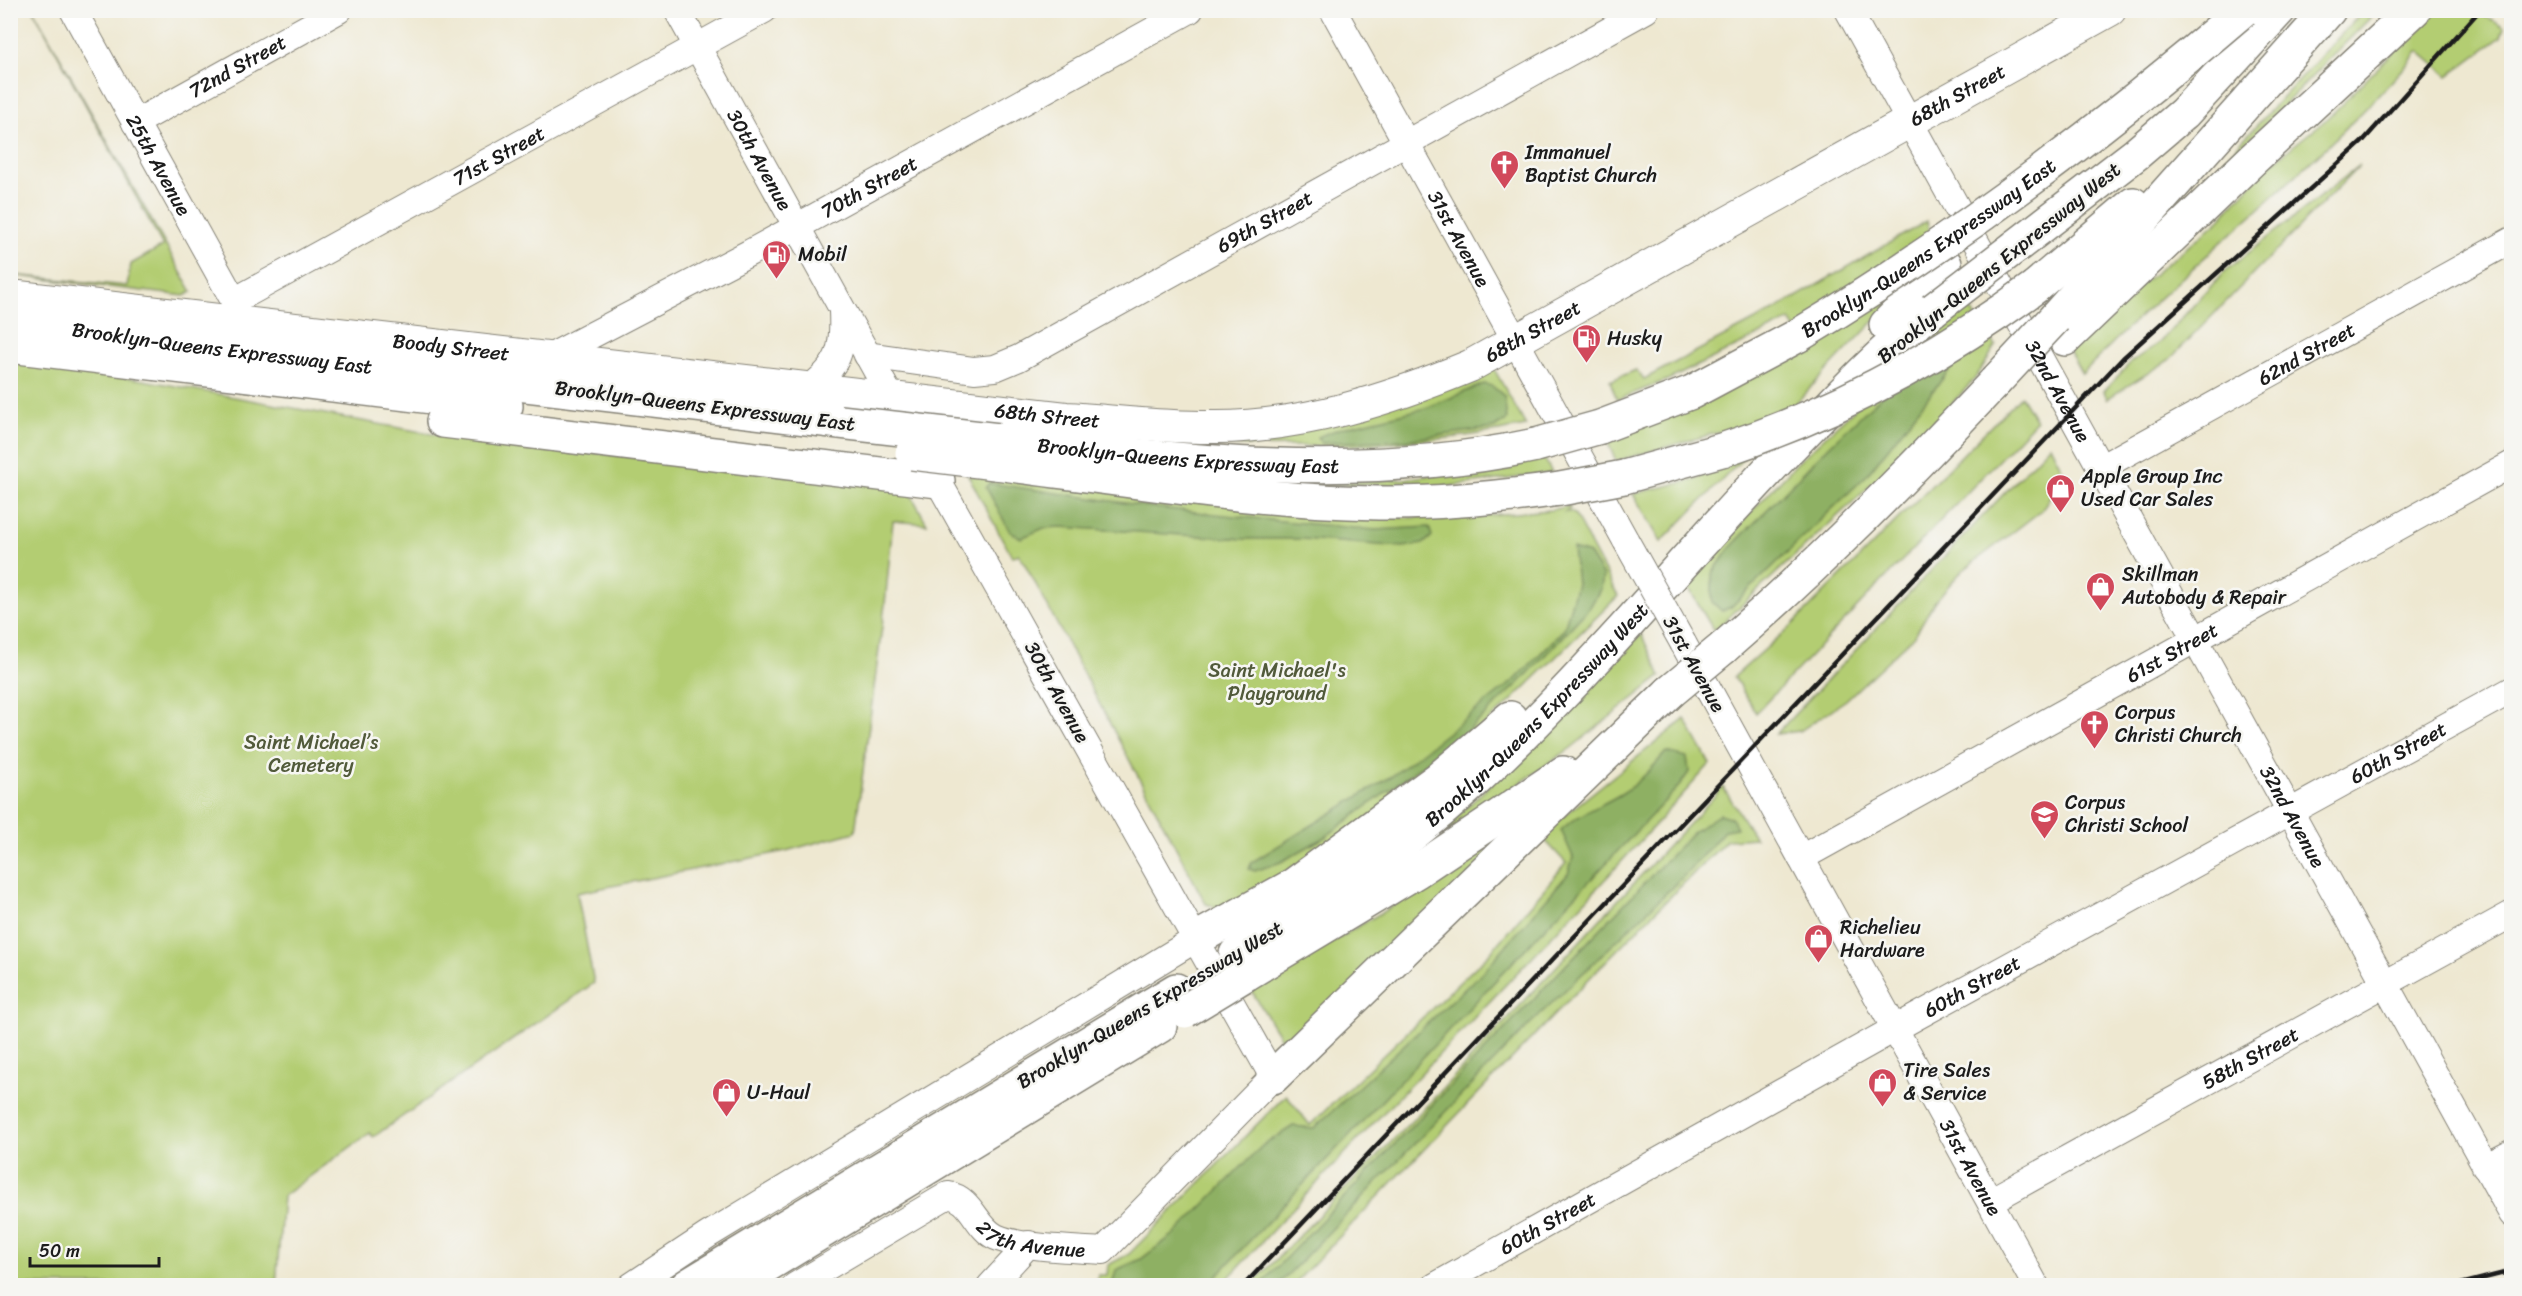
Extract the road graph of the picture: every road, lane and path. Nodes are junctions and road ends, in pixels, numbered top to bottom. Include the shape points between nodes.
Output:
1 (73, 10) edge
2 (339, 10) edge
3 (677, 10) edge
4 (764, 10) edge
5 (1190, 10) edge
6 (1334, 10) edge
7 (1646, 10) edge
8 (1848, 10) edge
9 (2110, 10) edge
10 (2220, 10) edge
11 (2243, 10) edge
12 (2279, 10) edge
13 (2329, 10) edge
14 (2389, 10) edge
15 (2414, 10) edge
16 (697, 47) junction
17 (2247, 99) junction
18 (2315, 100) junction
19 (1908, 120) junction
20 (135, 123) junction
21 (1407, 144) junction
22 (2054, 164) junction
23 (796, 227) junction
24 (2511, 240) edge
25 (10, 296) edge
26 (842, 308) junction
27 (232, 311) junction
28 (10, 320) edge
29 (2060, 328) junction
30 (1516, 341) junction
31 (10, 346) edge
32 (867, 355) junction
33 (546, 360) junction
34 (153, 365) junction
35 (807, 390) junction
36 (891, 397) junction
37 (838, 433) junction
38 (997, 452) junction
39 (1782, 455) junction
40 (2511, 464) edge
41 (2100, 468) junction
42 (938, 481) junction
43 (1623, 627) junction
44 (2196, 641) junction
45 (2511, 690) edge
46 (1670, 692) junction
47 (2289, 811) junction
48 (1801, 858) junction
49 (2511, 914) edge
50 (1196, 939) junction
51 (1241, 964) junction
52 (2385, 984) junction
53 (1180, 1001) junction
54 (1895, 1029) junction
55 (1273, 1077) junction
56 (2511, 1153) edge
57 (2486, 1167) junction
58 (1990, 1201) junction
59 (2511, 1214) edge
60 (1029, 1244) junction
61 (631, 1286) edge
62 (687, 1286) edge
63 (733, 1286) edge
64 (795, 1286) edge
65 (990, 1286) edge
66 (1436, 1286) edge
67 (2036, 1286) edge

1 - 20 street, 25th Avenue
2 - 20 street, 72nd Street
3 - 16 street, 30th Avenue
4 - 16 street, 71st Street
5 - 23 street, 70th Street
6 - 21 street, 31st Avenue
7 - 21 street, 69th Street
8 - 19 street, 32nd Avenue
9 - 19 main road, 68th Street
10 - 22 highway
11 - 22 highway, Brooklyn-Queens Expressway East, bridge
12 - 39 highway, Brooklyn-Queens Expressway West, bridge via 2176,119 1934,310 1879,357
13 - 17 highway
14 - 18 highway
15 - 18 highway
16 - 23 street, 30th Avenue
16 - 27 street, 71st Street
17 - 29 highway, Brooklyn-Queens Expressway West
17 - 38 highway, Brooklyn-Queens Expressway East, bridge via 2101,232 2035,287 1979,326 1887,381 1794,423 1624,477 1456,501 1360,502 1256,494
18 - 29 highway
19 - 30 main road, 68th Street
19 - 41 street, 32nd Avenue
20 - 27 street, 25th Avenue
21 - 30 street, 31st Avenue
21 - 32 street, 69th Street via 995,368 974,370
22 - 38 highway, Brooklyn-Queens Expressway East, bridge via 1952,238 1799,335 1692,392 1600,428 1536,445 1445,460 1366,465
22 - 39 highway via 1945,264 1849,364
23 - 26 street, 30th Avenue
23 - 33 street, 70th Street
24 - 41 street, 62nd Street
25 - 27 main road, Boody Street
26 - 32 street, 30th Avenue
26 - 35 street, 30th Avenue via 840,353 832,369
27 - 33 main road, Boody Street
28 - 37 highway, Brooklyn-Queens Expressway East
29 - 46 highway, Brooklyn-Queens Expressway West, bridge via 1789,590
30 - 36 main road, 68th Street via 1470,366 1370,404 1264,424 1215,427 1066,418
30 - 48 street, 31st Avenue, bridge
31 - 34 highway, Brooklyn-Queens Expressway East
32 - 36 street, 30th Avenue
33 - 35 main road, Boody Street
34 - 37 highway, Brooklyn-Queens Expressway East
34 - 42 highway via 268,392 415,417
35 - 36 main road, Boody Street
36 - 42 street, 30th Avenue
37 - 38 highway, Brooklyn-Queens Expressway East, bridge
39 - 43 highway, Brooklyn-Queens Expressway West
40 - 44 street, 61st Street
41 - 44 street, 32nd Avenue
42 - 50 street, 30th Avenue
43 - 50 highway via 1552,680 1438,779 1373,828 1292,886
43 - 51 highway, Brooklyn-Queens Expressway West via 1508,748 1432,819
44 - 47 street, 32nd Avenue
44 - 48 street, 61st Street
45 - 47 street, 60th Street
46 - 51 highway, Brooklyn-Queens Expressway West via 1496,820
46 - 55 highway
47 - 52 street, 32nd Avenue
47 - 54 street, 60th Street
48 - 54 street, 31st Avenue
49 - 52 street, 58th Street
50 - 55 street, 30th Avenue
50 - 61 street, Brooklyn-Queens Expressway West via 708,1235
51 - 53 highway, Brooklyn-Queens Expressway West, bridge
52 - 57 street, 32nd Avenue
52 - 58 street, 58th Street
53 - 62 highway, Brooklyn-Queens Expressway West
53 - 63 highway, Brooklyn-Queens Expressway West
54 - 58 street, 31st Avenue
54 - 66 street, 60th Street
55 - 60 street, 27th Avenue via 1103,1251
56 - 57 street
57 - 59 street, 32nd Avenue
58 - 67 street, 31st Avenue
60 - 64 street, 27th Avenue via 996,1237 970,1208 953,1196 944,1197
60 - 65 street

